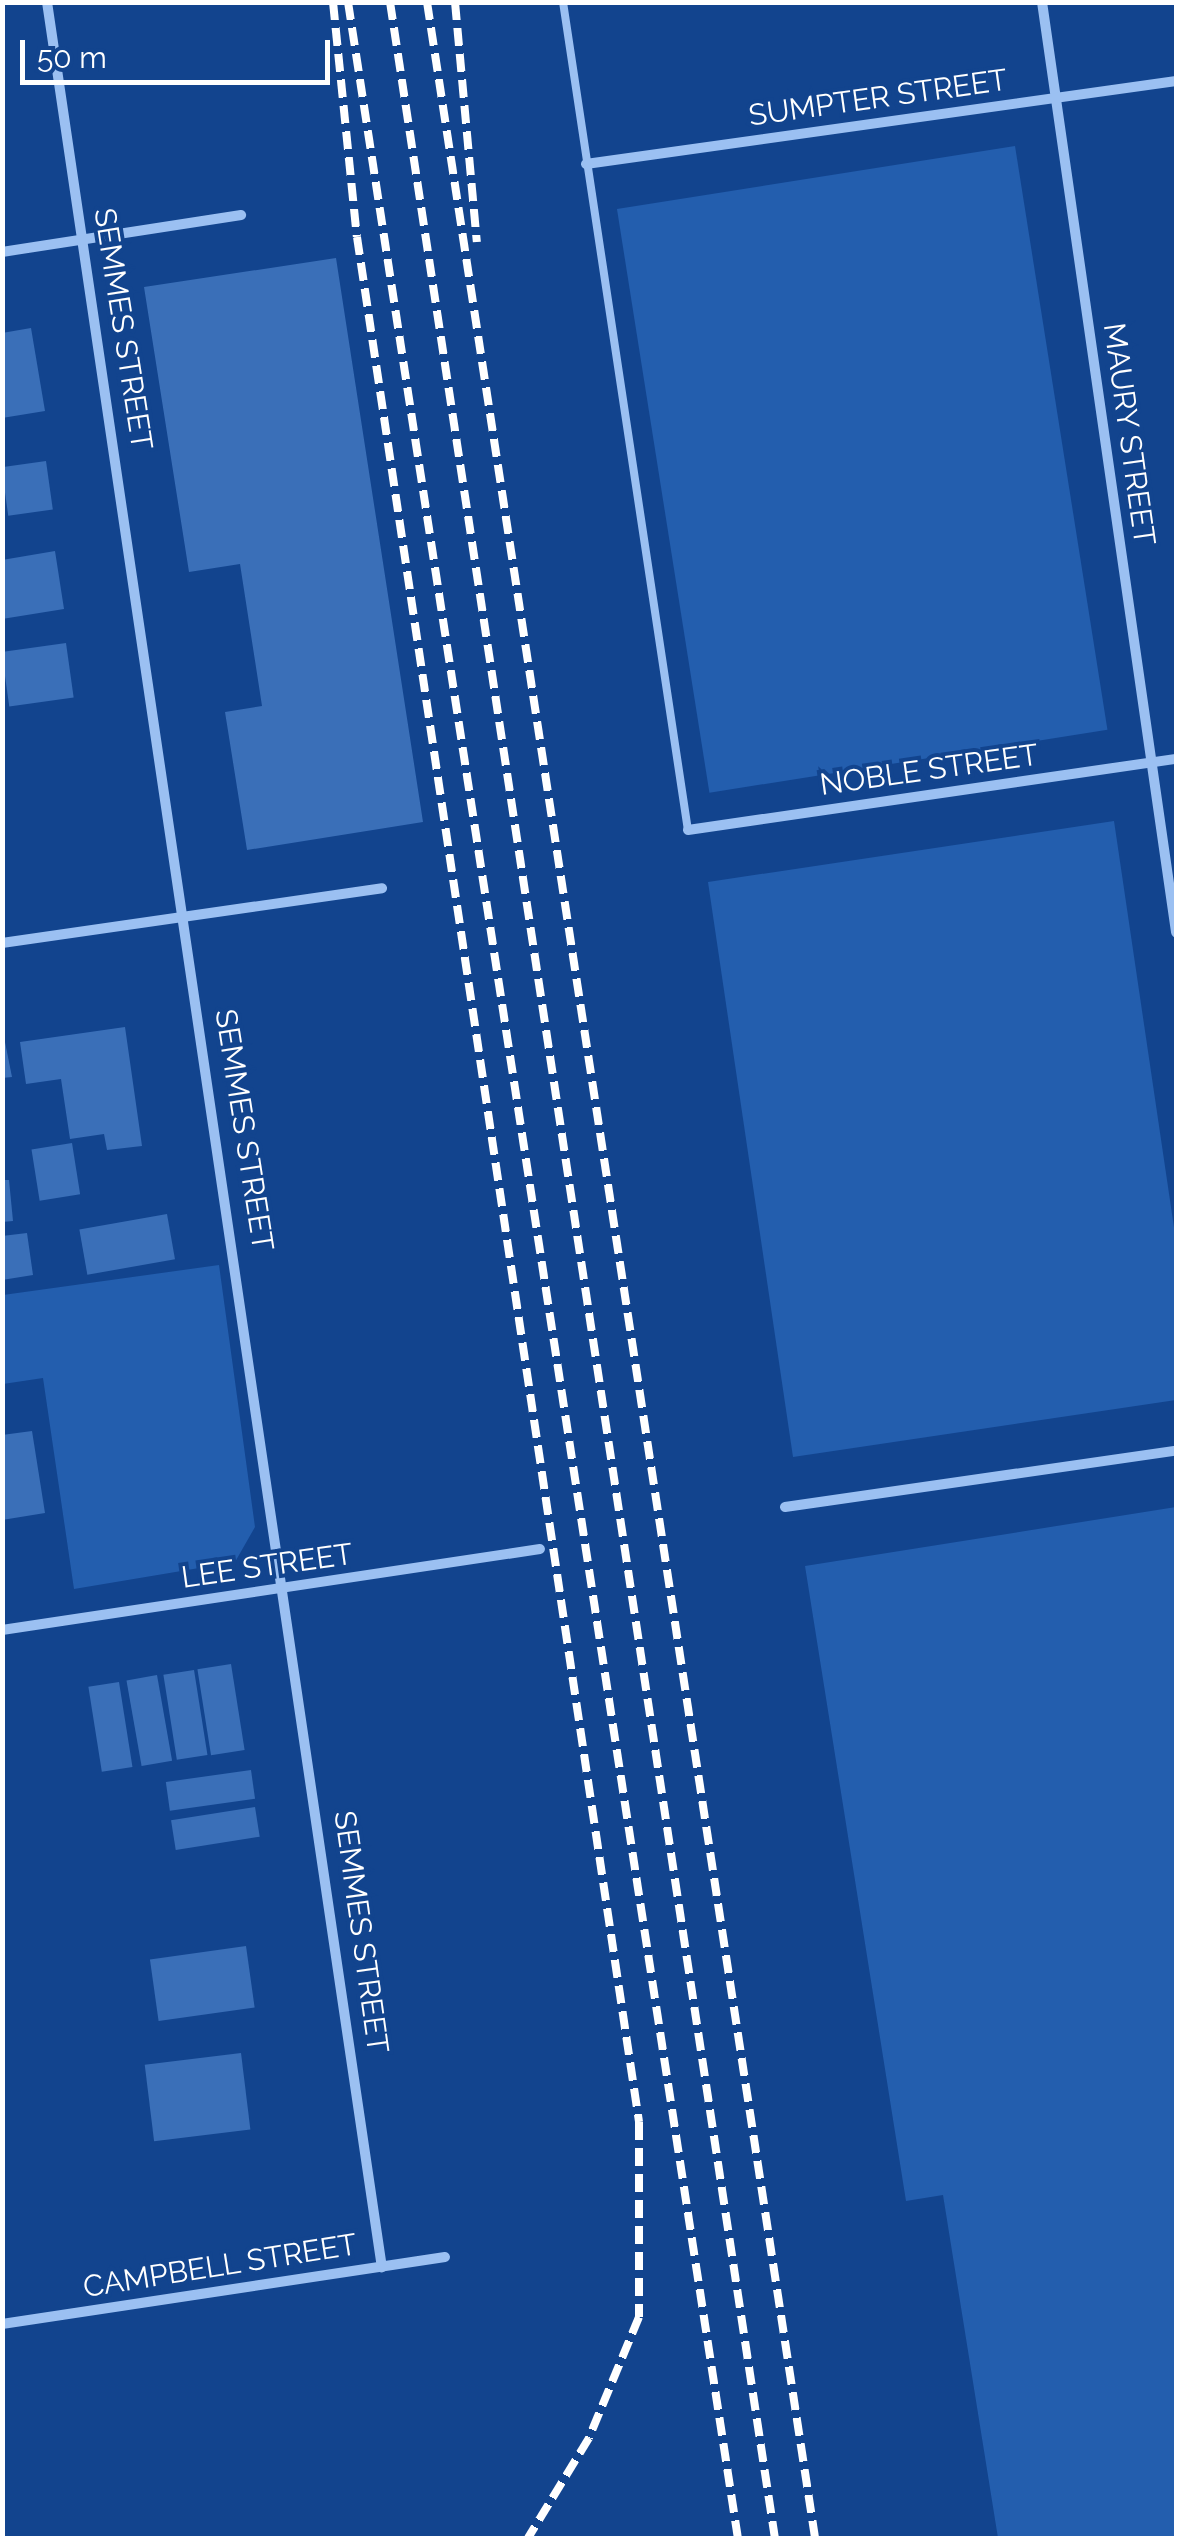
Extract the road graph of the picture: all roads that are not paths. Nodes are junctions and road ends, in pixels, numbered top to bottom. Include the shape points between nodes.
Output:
1 (48, 2) edge
2 (563, 2) edge
3 (1042, 2) edge
4 (1176, 80) edge
5 (1056, 99) junction
6 (586, 164) junction
7 (242, 214) dead end
8 (85, 240) junction
9 (2, 252) edge
10 (1176, 759) edge
11 (1150, 763) junction
12 (688, 830) joint
13 (382, 888) dead end
14 (186, 917) junction
15 (1176, 932) edge
16 (2, 943) edge
17 (1176, 1451) edge
18 (785, 1507) dead end
19 (540, 1550) dead end
20 (288, 1588) junction
21 (2, 1630) edge
22 (445, 2257) dead end
23 (382, 2266) junction
24 (2, 2324) edge

1 - 8 street, SEMMES STREET
2 - 6 lane
3 - 5 street, MAURY STREET
4 - 5 street, SUMPTER STREET
5 - 6 street, SUMPTER STREET
5 - 11 street, MAURY STREET
6 - 12 lane
7 - 8 street
8 - 9 street
8 - 14 street, SEMMES STREET
10 - 11 street, NOBLE STREET
11 - 12 street, NOBLE STREET
11 - 15 street, MAURY STREET
13 - 14 street
14 - 16 street
14 - 20 street, SEMMES STREET
17 - 18 street
19 - 20 street, LEE STREET
20 - 21 street, LEE STREET
20 - 23 street, SEMMES STREET
22 - 23 street, CAMPBELL STREET
23 - 24 street, CAMPBELL STREET

